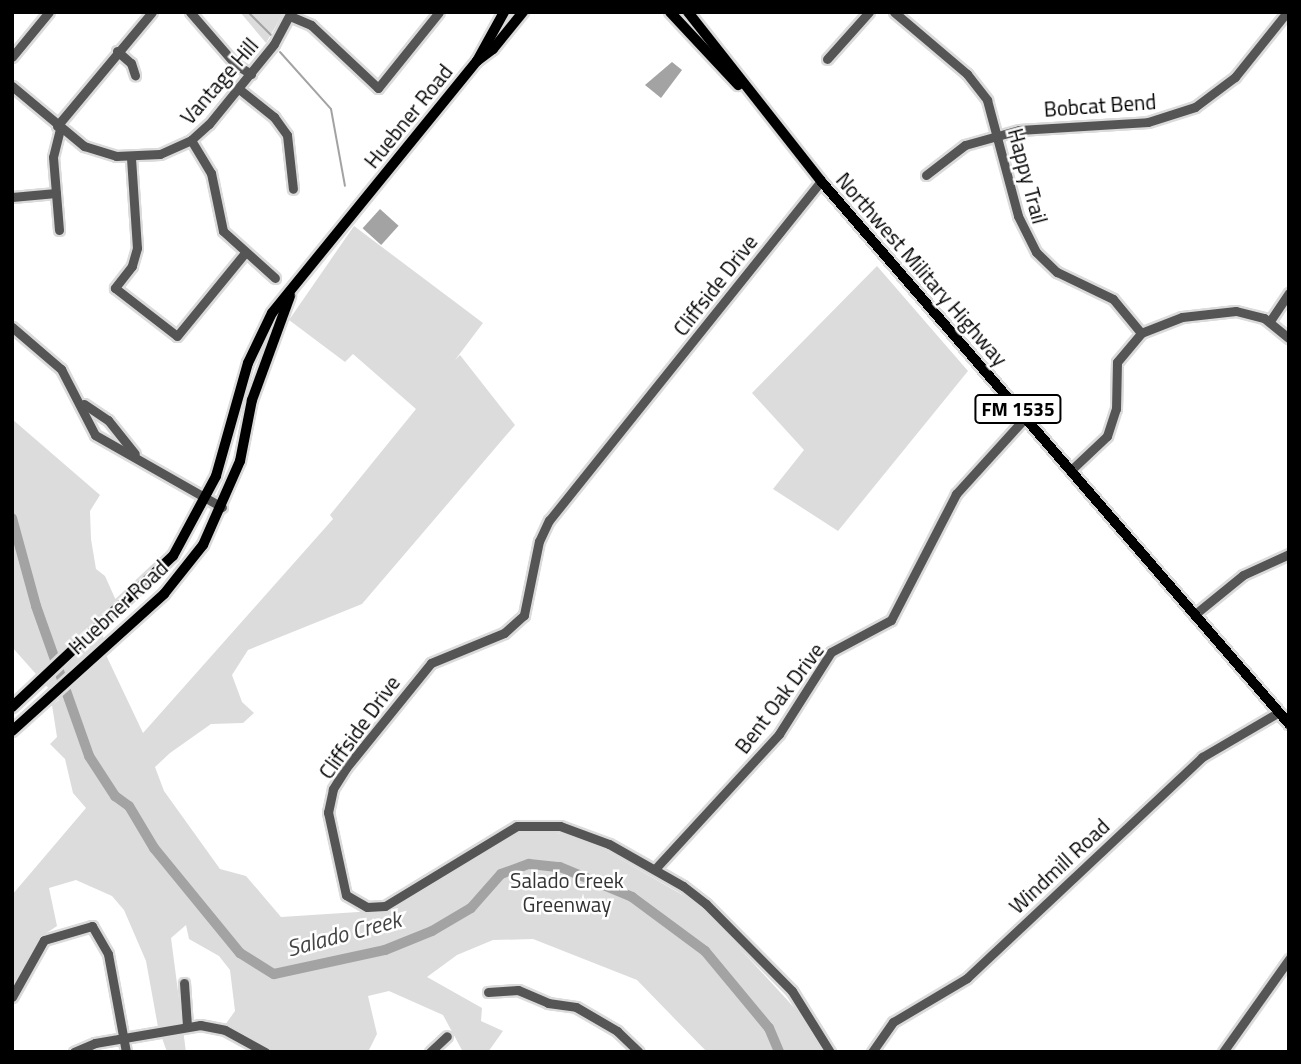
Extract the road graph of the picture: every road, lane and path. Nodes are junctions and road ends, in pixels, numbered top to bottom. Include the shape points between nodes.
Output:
1 (49, 12) edge
2 (152, 12) edge
3 (190, 12) edge
4 (439, 12) edge
5 (523, 12) edge
6 (670, 12) edge
7 (688, 12) edge
8 (869, 12) edge
9 (894, 12) edge
10 (1287, 12) edge
11 (291, 14) edge
12 (503, 14) edge
13 (514, 23) junction
14 (117, 51) junction
15 (12, 57) edge
16 (827, 59) dead end
17 (477, 61) junction
18 (251, 74) junction
19 (135, 75) dead end
20 (12, 86) edge
21 (239, 89) junction
22 (748, 93) junction
23 (58, 127) junction
24 (998, 135) junction
25 (191, 141) junction
26 (131, 158) junction
27 (926, 175) dead end
28 (821, 181) junction
29 (293, 189) dead end
30 (56, 194) junction
31 (12, 197) edge
32 (59, 230) dead end
33 (244, 254) junction
34 (275, 278) dead end
35 (1289, 293) edge
36 (290, 294) junction
37 (1270, 321) junction
38 (12, 327) edge
39 (1141, 333) junction
40 (1289, 338) edge
41 (244, 374) junction
42 (259, 378) junction
43 (82, 403) junction
44 (1025, 418) junction
45 (141, 463) junction
46 (1070, 471) junction
47 (208, 495) junction
48 (222, 507) junction
49 (1289, 554) edge
50 (1194, 615) junction
51 (12, 707) edge
52 (1279, 712) junction
53 (15, 723) edge
54 (1289, 724) edge
55 (656, 869) junction
56 (1289, 959) edge
57 (184, 983) dead end
58 (488, 992) dead end
59 (12, 998) edge
60 (187, 1026) junction
61 (447, 1036) dead end
62 (123, 1038) junction
63 (75, 1052) edge
64 (126, 1052) edge
65 (265, 1052) edge
66 (430, 1052) edge
67 (639, 1052) edge
68 (830, 1052) edge
69 (872, 1052) edge
70 (1223, 1052) edge

1 - 15 street
2 - 14 street
3 - 18 street via 235,64
4 - 11 street via 378,88 312,25
5 - 13 main road, Huebner Road
6 - 22 main road, Northwest Military Highway / FM 1535 via 715,65
7 - 22 main road, Northwest Military Highway / FM 1535
8 - 16 street
9 - 24 street, Happy Trail via 974,82 987,100
10 - 24 street, Bobcat Bend via 1235,77 1180,114 1148,122 1040,126
11 - 18 street, Vantage Hill
12 - 13 main road
12 - 17 main road, Huebner Road
13 - 17 main road, Huebner Road
14 - 19 street via 131,63
14 - 23 street
17 - 36 main road, Huebner Road
18 - 21 street, Vantage Hill
20 - 23 street, Vantage Hill
21 - 25 street, Vantage Hill
21 - 29 street via 274,117 287,135
22 - 28 main road, Northwest Military Highway / FM 1535
23 - 26 street, Vantage Hill via 94,150
23 - 30 street via 53,152
24 - 27 street, Bobcat Bend via 965,145
24 - 39 street, Happy Trail via 1018,216 1031,244 1057,272 1113,299
25 - 26 street, Vantage Hill via 160,154
25 - 33 street via 213,178 223,231
26 - 33 street via 137,248 129,271 115,288 177,336
28 - 44 main road, Northwest Military Highway / FM 1535
28 - 55 street, Cliffside Drive via 549,520 539,541 524,615 504,633 431,663 365,740 330,797 328,813 342,886 357,905 385,906 502,831 532,823 590,835
30 - 31 street
30 - 32 street
33 - 34 street
35 - 37 street
36 - 41 main road, Huebner Road via 272,313
36 - 42 main road, Huebner Road
37 - 39 street via 1243,312 1207,313
37 - 40 street
38 - 43 street via 52,359
39 - 46 street via 1117,362 1114,420 1107,436
41 - 42 main road
41 - 47 main road, Huebner Road
42 - 48 main road, Huebner Road via 240,461
43 - 45 street via 108,420
43 - 45 street via 95,435
44 - 46 main road, Northwest Military Highway / FM 1535
44 - 55 street, Bent Oak Drive via 956,494 891,620 831,652 779,734
45 - 47 street
46 - 50 main road, Northwest Military Highway / FM 1535
47 - 48 street
47 - 51 main road, Huebner Road via 173,556
48 - 53 main road, Huebner Road via 188,568 114,639
49 - 50 street via 1243,575
50 - 52 main road, Northwest Military Highway / FM 1535
52 - 54 main road, Northwest Military Highway / FM 1535
52 - 69 street, Windmill Road via 1202,758 967,978 893,1022
55 - 68 street, Cliffside Drive via 706,904 771,967 803,1003
56 - 70 street
57 - 60 street
58 - 67 street via 518,990 548,1003 576,1007 617,1031
59 - 62 street via 44,940 92,926 108,954
60 - 62 street
60 - 65 street via 225,1030
61 - 66 street
62 - 63 street
62 - 64 street

